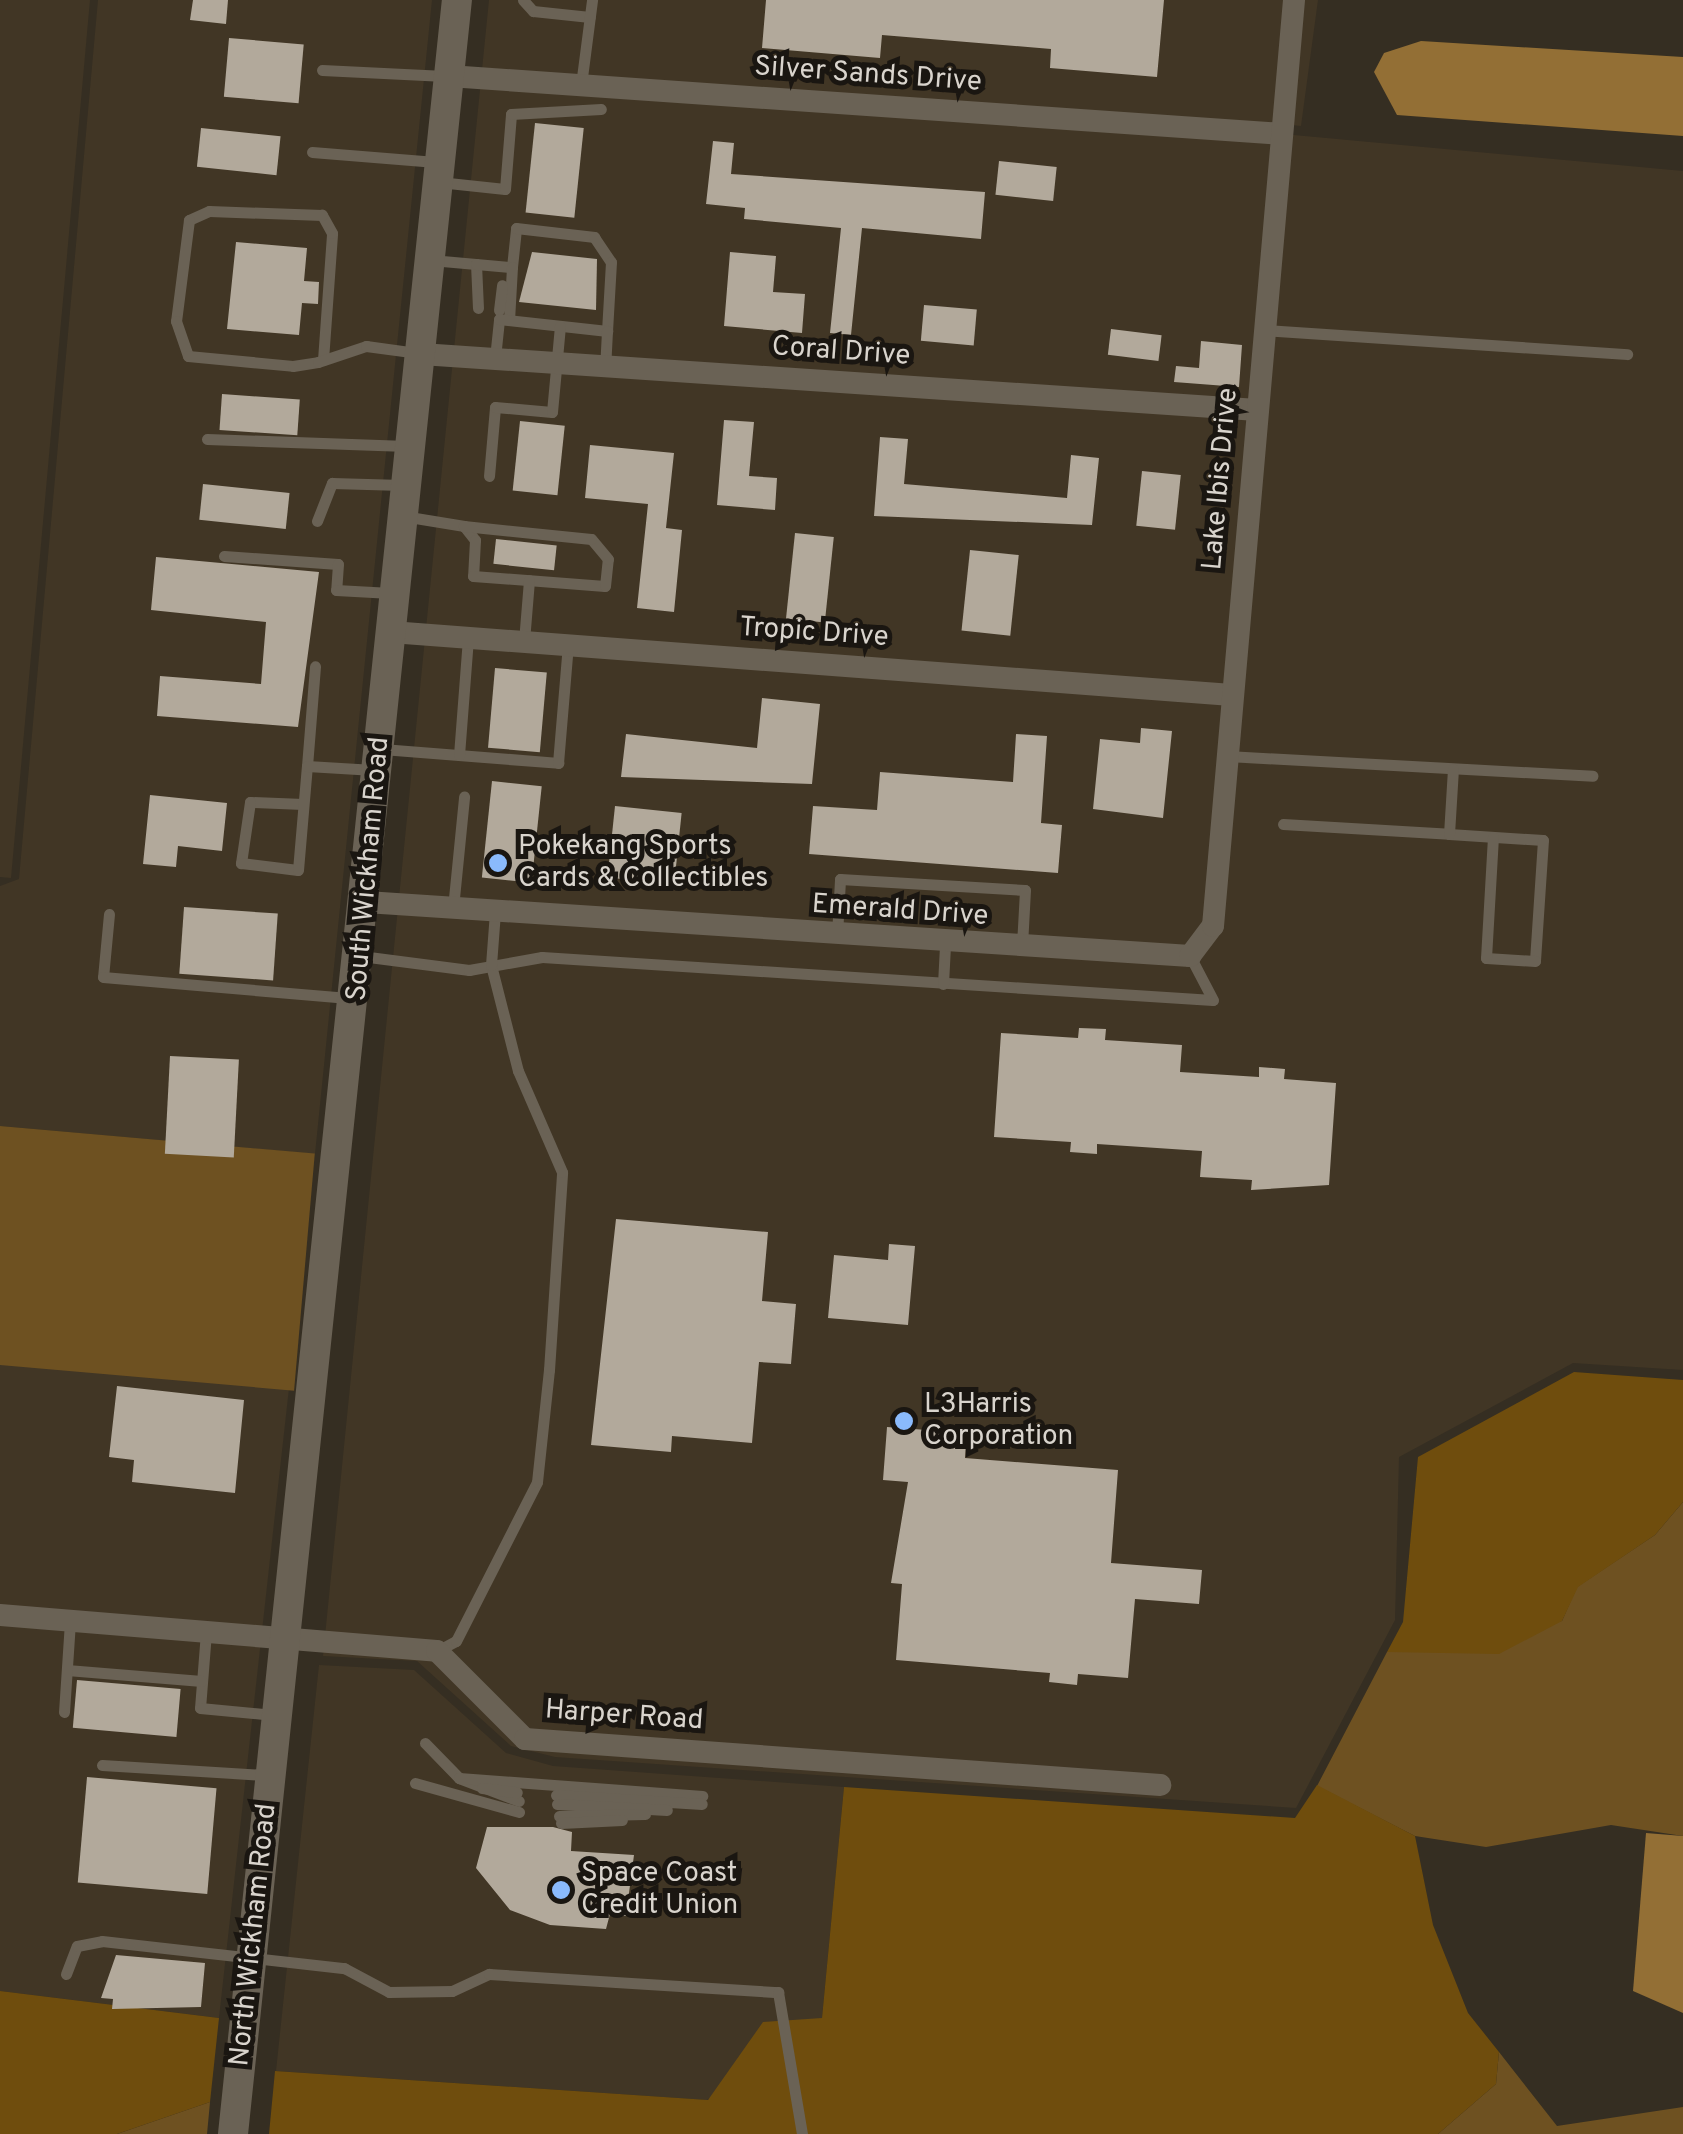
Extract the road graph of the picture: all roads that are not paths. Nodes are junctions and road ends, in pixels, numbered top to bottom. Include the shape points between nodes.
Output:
1 (457, 0) edge
2 (523, 0) edge
3 (592, 0) edge
4 (1294, 0) edge
5 (590, 17) junction
6 (322, 70) dead end
7 (449, 76) junction
8 (567, 91) junction
9 (602, 109) dead end
10 (1282, 134) junction
11 (312, 152) dead end
12 (440, 172) junction
13 (430, 260) junction
14 (476, 264) junction
15 (512, 267) junction
16 (479, 296) dead end
17 (504, 302) junction
18 (560, 326) junction
19 (1264, 330) junction
20 (607, 331) junction
21 (422, 354) junction
22 (1628, 354) dead end
23 (494, 358) junction
24 (323, 360) junction
25 (557, 363) junction
26 (606, 366) junction
27 (1257, 410) junction
28 (206, 439) dead end
29 (411, 446) junction
30 (490, 476) dead end
31 (407, 486) junction
32 (404, 516) junction
33 (317, 521) dead end
34 (464, 526) junction
35 (224, 556) dead end
36 (529, 580) junction
37 (395, 593) junction
38 (391, 632) junction
39 (468, 638) junction
40 (524, 642) junction
41 (568, 645) junction
42 (315, 666) dead end
43 (1232, 695) junction
44 (459, 755) junction
45 (1227, 756) junction
46 (379, 760) junction
47 (307, 766) junction
48 (1453, 769) junction
49 (1592, 776) dead end
50 (464, 797) dead end
51 (304, 804) junction
52 (1283, 824) dead end
53 (1449, 834) junction
54 (1493, 837) junction
55 (366, 902) junction
56 (453, 908) junction
57 (496, 912) junction
58 (109, 914) dead end
59 (837, 937) junction
60 (945, 945) junction
61 (1022, 950) junction
62 (361, 956) junction
63 (1190, 956) junction
64 (491, 965) junction
65 (943, 984) junction
66 (358, 999) junction
67 (0, 1616) edge
68 (70, 1621) junction
69 (206, 1632) junction
70 (286, 1638) junction
71 (437, 1651) junction
72 (66, 1670) junction
73 (202, 1681) junction
74 (64, 1712) dead end
75 (277, 1726) junction
76 (425, 1742) dead end
77 (102, 1765) dead end
78 (272, 1775) junction
79 (459, 1778) junction
80 (415, 1783) dead end
81 (1160, 1785) dead end
82 (702, 1804) junction
83 (558, 1810) junction
84 (669, 1810) junction
85 (252, 1956) junction
86 (66, 1974) dead end
87 (233, 2134) edge
88 (802, 2134) edge

1 - 7 main road, South Wickham Road
2 - 5 lane via 533,11
3 - 5 lane
4 - 10 street, Lake Ibis Drive
5 - 8 lane
6 - 7 lane
7 - 8 street, Silver Sands Drive
7 - 12 main road, South Wickham Road
8 - 9 lane
8 - 10 street, Silver Sands Drive
8 - 12 lane via 539,116 511,114 505,188
10 - 19 street, Lake Ibis Drive
11 - 12 lane
12 - 13 main road, South Wickham Road
13 - 14 lane
13 - 21 main road, South Wickham Road
14 - 15 lane
14 - 16 lane
15 - 17 lane
15 - 20 lane via 516,228 594,237 611,262
17 - 18 lane
17 - 23 lane
18 - 20 lane
18 - 25 lane
19 - 22 lane
19 - 27 street, Lake Ibis Drive
20 - 26 lane
21 - 23 street, Coral Drive
21 - 24 lane via 366,346
21 - 29 main road, South Wickham Road
23 - 25 street, Coral Drive
24 - 24 lane via 198,360 180,348 189,220 209,211 322,215 332,233
25 - 26 street, Coral Drive
25 - 30 lane via 552,412 495,407
26 - 27 street, Coral Drive
27 - 43 street, Lake Ibis Drive
28 - 29 lane
29 - 31 main road, South Wickham Road
31 - 32 main road, South Wickham Road
31 - 33 lane via 332,482
32 - 34 lane
32 - 37 main road, South Wickham Road
34 - 36 lane via 475,540 473,576
34 - 36 lane via 591,539 608,559 605,586
35 - 37 lane via 338,564 336,590
36 - 40 lane
37 - 38 main road, South Wickham Road
38 - 39 street, Tropic Drive
38 - 46 main road, South Wickham Road
39 - 40 street, Tropic Drive
39 - 44 lane
40 - 41 street, Tropic Drive
41 - 43 street, Tropic Drive
41 - 44 lane via 558,763
42 - 47 lane
43 - 45 street, Lake Ibis Drive
44 - 46 lane
45 - 48 lane
45 - 63 street, Lake Ibis Drive via 1213,926
46 - 47 lane
46 - 55 main road, South Wickham Road
47 - 51 lane
48 - 49 lane
48 - 53 lane
50 - 56 lane
51 - 51 lane via 298,870 241,863 250,802
52 - 53 lane
53 - 54 lane
54 - 54 lane via 1544,840 1536,960 1486,958
55 - 56 street, Emerald Drive
55 - 62 main road, South Wickham Road
56 - 57 street, Emerald Drive
57 - 59 street, Emerald Drive
57 - 64 lane
58 - 66 lane via 104,977
59 - 60 street, Emerald Drive
59 - 61 lane via 840,880 1025,890
60 - 61 street, Emerald Drive
60 - 65 lane
61 - 63 street, Emerald Drive
62 - 64 lane
62 - 66 main road, South Wickham Road
63 - 65 lane via 1213,1000
64 - 65 lane via 542,957
64 - 71 lane via 518,1071 562,1172 549,1370 537,1482 456,1641
66 - 70 main road, South Wickham Road
67 - 68 street
68 - 69 street
68 - 72 lane
69 - 70 street
69 - 73 lane
70 - 71 street
70 - 75 main road, South Wickham Road
71 - 81 street, Harper Road via 525,1739
72 - 73 lane
72 - 74 lane
73 - 75 lane via 200,1708
75 - 78 main road, North Wickham Road
76 - 79 lane
77 - 78 lane
78 - 85 main road, North Wickham Road
79 - 80 lane via 518,1806
79 - 82 lane
82 - 83 lane
82 - 84 lane
83 - 84 lane
83 - 84 lane via 631,1817
85 - 86 lane via 102,1941 77,1946
85 - 87 main road, North Wickham Road
85 - 88 lane via 344,1968 389,1992 452,1991 489,1974 778,1992

